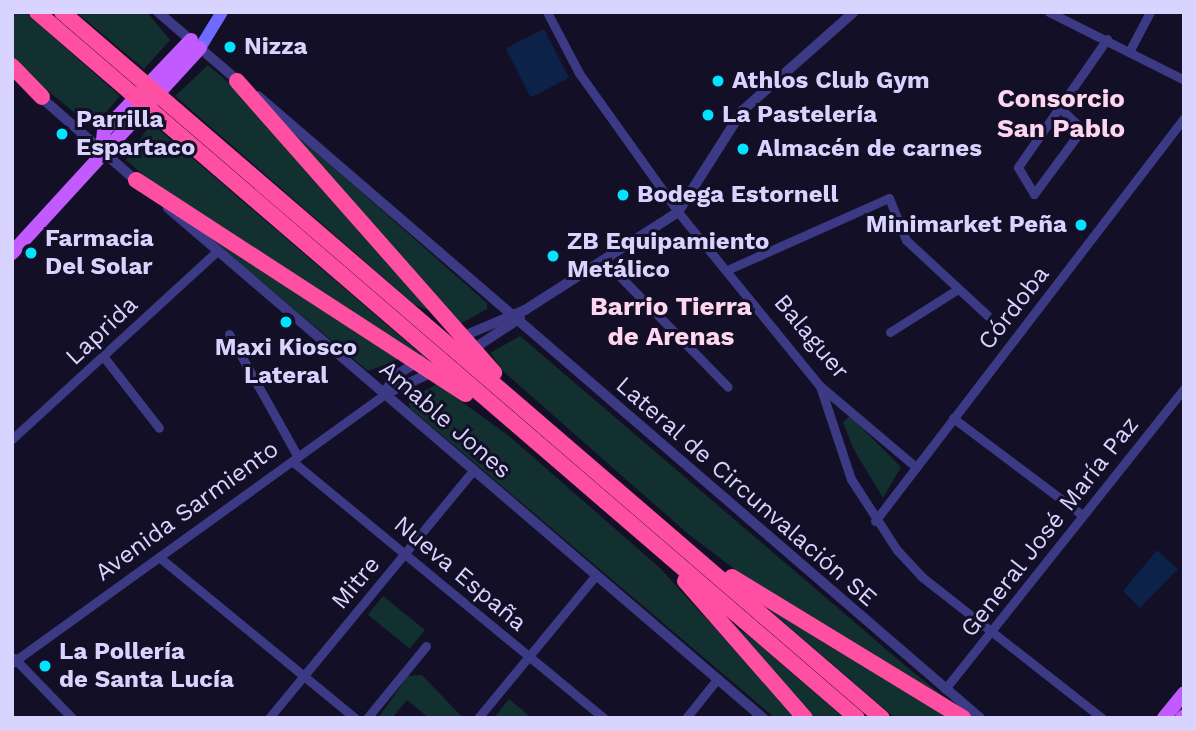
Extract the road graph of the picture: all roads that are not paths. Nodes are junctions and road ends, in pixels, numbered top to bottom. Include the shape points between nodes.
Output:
1 (37, 12) edge
2 (62, 12) edge
3 (158, 12) edge
4 (222, 12) edge
5 (547, 12) edge
6 (853, 12) edge
7 (1049, 12) edge
8 (1150, 12) edge
9 (1107, 39) junction
10 (195, 44) junction
11 (1130, 50) junction
12 (12, 66) edge
13 (114, 68) junction
14 (12, 74) edge
15 (1184, 80) edge
16 (237, 81) junction
17 (42, 97) junction
18 (1060, 108) junction
19 (1184, 118) edge
20 (102, 150) junction
21 (136, 180) junction
22 (677, 212) junction
23 (14, 247) edge
24 (217, 251) junction
25 (604, 260) junction
26 (727, 270) junction
27 (958, 289) junction
28 (526, 310) junction
29 (507, 313) junction
30 (988, 316) dead end
31 (517, 322) junction
32 (890, 332) dead end
33 (229, 334) dead end
34 (103, 356) junction
35 (494, 378) junction
36 (820, 386) junction
37 (728, 387) dead end
38 (1184, 389) edge
39 (472, 392) junction
40 (383, 395) junction
41 (953, 418) junction
42 (159, 428) dead end
43 (12, 439) edge
44 (295, 459) junction
45 (916, 467) junction
46 (472, 472) junction
47 (1082, 515) junction
48 (876, 521) junction
49 (633, 525) junction
50 (660, 527) junction
51 (405, 554) junction
52 (159, 557) junction
53 (595, 576) junction
54 (992, 632) junction
55 (426, 646) dead end
56 (529, 656) junction
57 (14, 660) edge
58 (304, 676) junction
59 (718, 678) junction
60 (945, 689) junction
61 (1184, 693) edge
62 (72, 718) edge
63 (269, 718) edge
64 (355, 718) edge
65 (367, 718) edge
66 (478, 718) edge
67 (604, 718) edge
68 (685, 718) edge
69 (763, 718) edge
70 (804, 718) edge
71 (857, 718) edge
72 (882, 718) edge
73 (963, 718) edge
74 (980, 718) edge
75 (1102, 718) edge
76 (1164, 718) edge

1 - 13 highway
2 - 13 highway
3 - 10 street, Lateral de Circunvalación SE
4 - 10 main road
5 - 22 street, Balaguer via 579,73
6 - 22 street, Avenida Sarmiento via 742,111
7 - 9 street
8 - 11 street
9 - 11 street
9 - 18 street
10 - 16 street, Lateral de Circunvalación SE
10 - 20 main road via 120,142
11 - 15 street
12 - 17 highway
13 - 35 highway via 187,119 424,324
13 - 39 highway via 176,132
14 - 17 street, Amable Jones
16 - 29 street, Lateral de Circunvalación SE
16 - 35 highway
17 - 20 street, Amable Jones
18 - 18 street via 1082,129 1034,194 1018,167
19 - 41 street, Córdoba
20 - 21 street, Amable Jones
20 - 23 main road
21 - 24 street, Amable Jones
21 - 39 highway
22 - 25 street, Avenida Sarmiento
22 - 26 street, Balaguer
24 - 34 street, Laprida
24 - 40 street, Amable Jones
25 - 28 street, Avenida Sarmiento
25 - 37 street
26 - 27 street via 888,198 906,240
26 - 36 street, Balaguer
27 - 30 street
27 - 32 street
28 - 29 street, Avenida Sarmiento
28 - 31 street, Avenida Sarmiento
29 - 31 street, Lateral de Circunvalación SE
29 - 40 street, Avenida Sarmiento via 396,375
31 - 40 street, Avenida Sarmiento
31 - 60 street, Lateral de Circunvalación SE
33 - 44 street
34 - 42 street
34 - 43 street, Laprida
35 - 50 highway
36 - 45 street, Balaguer
36 - 48 street via 851,479
38 - 47 street, General José María Paz
39 - 49 highway
40 - 44 street, Avenida Sarmiento
40 - 46 street, Amable Jones
41 - 45 street, Córdoba
41 - 47 street
44 - 51 street, Nueva España
44 - 52 street, Avenida Sarmiento
45 - 48 street, Córdoba
46 - 51 street, Mitre
46 - 53 street, Amable Jones
47 - 54 street, General José María Paz
48 - 54 street via 922,577
49 - 70 highway
49 - 71 highway
50 - 72 highway
50 - 73 highway via 775,606
51 - 56 street, Nueva España
51 - 58 street, Mitre
52 - 57 street, Avenida Sarmiento
52 - 58 street
53 - 56 street
53 - 59 street, Amable Jones
54 - 60 street, General José María Paz
54 - 75 street
55 - 65 street
56 - 66 street
56 - 67 street, Nueva España
57 - 62 street
58 - 63 street, Mitre
58 - 64 street
59 - 68 street
59 - 69 street, Amable Jones
60 - 74 street, Lateral de Circunvalación SE
61 - 76 main road

